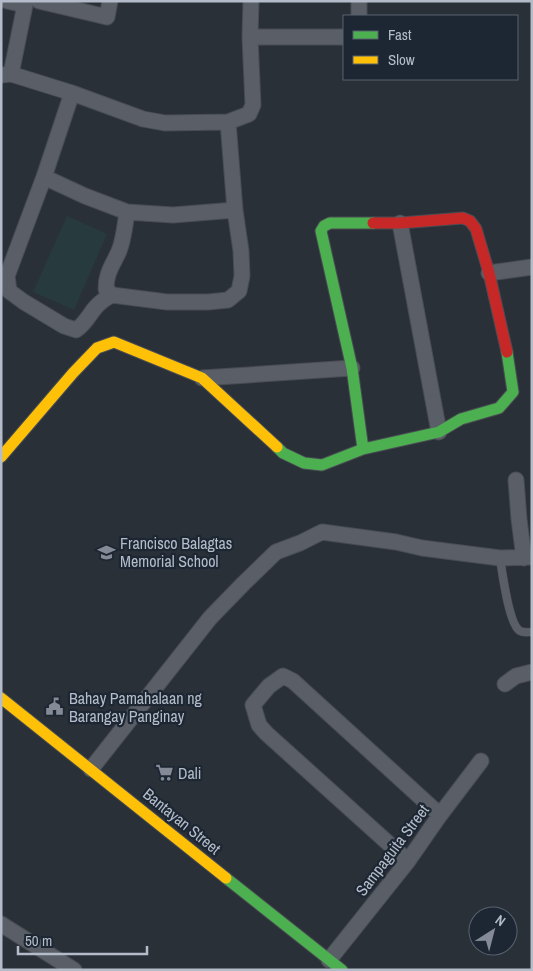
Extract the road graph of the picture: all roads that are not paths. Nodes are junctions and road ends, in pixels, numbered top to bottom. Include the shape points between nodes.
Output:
1 (7, 1) edge
2 (110, 1) edge
3 (251, 1) edge
4 (359, 1) edge
5 (30, 3) edge
6 (359, 15) edge
7 (250, 37) junction
8 (343, 37) edge
9 (6, 75) edge
10 (72, 93) junction
11 (228, 122) junction
12 (44, 177) junction
13 (235, 210) junction
14 (127, 212) junction
15 (400, 223) junction
16 (532, 267) edge
17 (489, 273) junction
18 (112, 295) junction
19 (352, 368) junction
20 (202, 378) junction
21 (439, 432) junction
22 (363, 449) junction
23 (1, 457) edge
24 (516, 480) dead end
25 (500, 558) junction
26 (528, 558) edge
27 (532, 632) edge
28 (532, 672) edge
29 (505, 684) dead end
30 (1, 698) edge
31 (481, 761) dead end
32 (91, 769) junction
33 (440, 816) junction
34 (408, 861) junction
35 (1, 924) edge
36 (329, 960) junction
37 (66, 968) edge
38 (342, 970) edge

1 - 5 street
2 - 5 street via 107,17
3 - 7 street
4 - 6 street
5 - 9 street
7 - 8 street
7 - 11 street via 253,106 250,114
9 - 10 street
10 - 11 street via 158,122
10 - 12 street
11 - 13 street
12 - 14 street
12 - 18 street via 8,276 9,291 64,326 76,330 103,300
13 - 14 street via 173,215
13 - 18 street via 242,276 239,290 228,300 167,302
14 - 18 street via 119,250 106,279 106,289
15 - 17 street via 463,218 470,221 476,229
15 - 19 street via 330,223 321,231
15 - 21 street
16 - 17 street
17 - 21 street via 513,392 500,408 461,419
19 - 20 street
19 - 22 street
20 - 22 street via 283,453 304,463 322,465
20 - 23 street via 114,342 97,348
21 - 22 street
24 - 26 street via 519,518
25 - 26 street
25 - 27 lane via 508,605 516,626 523,632
25 - 32 street via 322,532 276,552 210,618
28 - 29 street via 516,676
30 - 32 street, Bantayan Street
31 - 33 street, Sampaguita Street
32 - 36 street, Bantayan Street
33 - 34 street, Sampaguita Street
33 - 34 street via 293,681 283,676 269,686 253,705 266,733
34 - 36 street, Sampaguita Street
35 - 37 street
36 - 38 street, Bantayan Street

